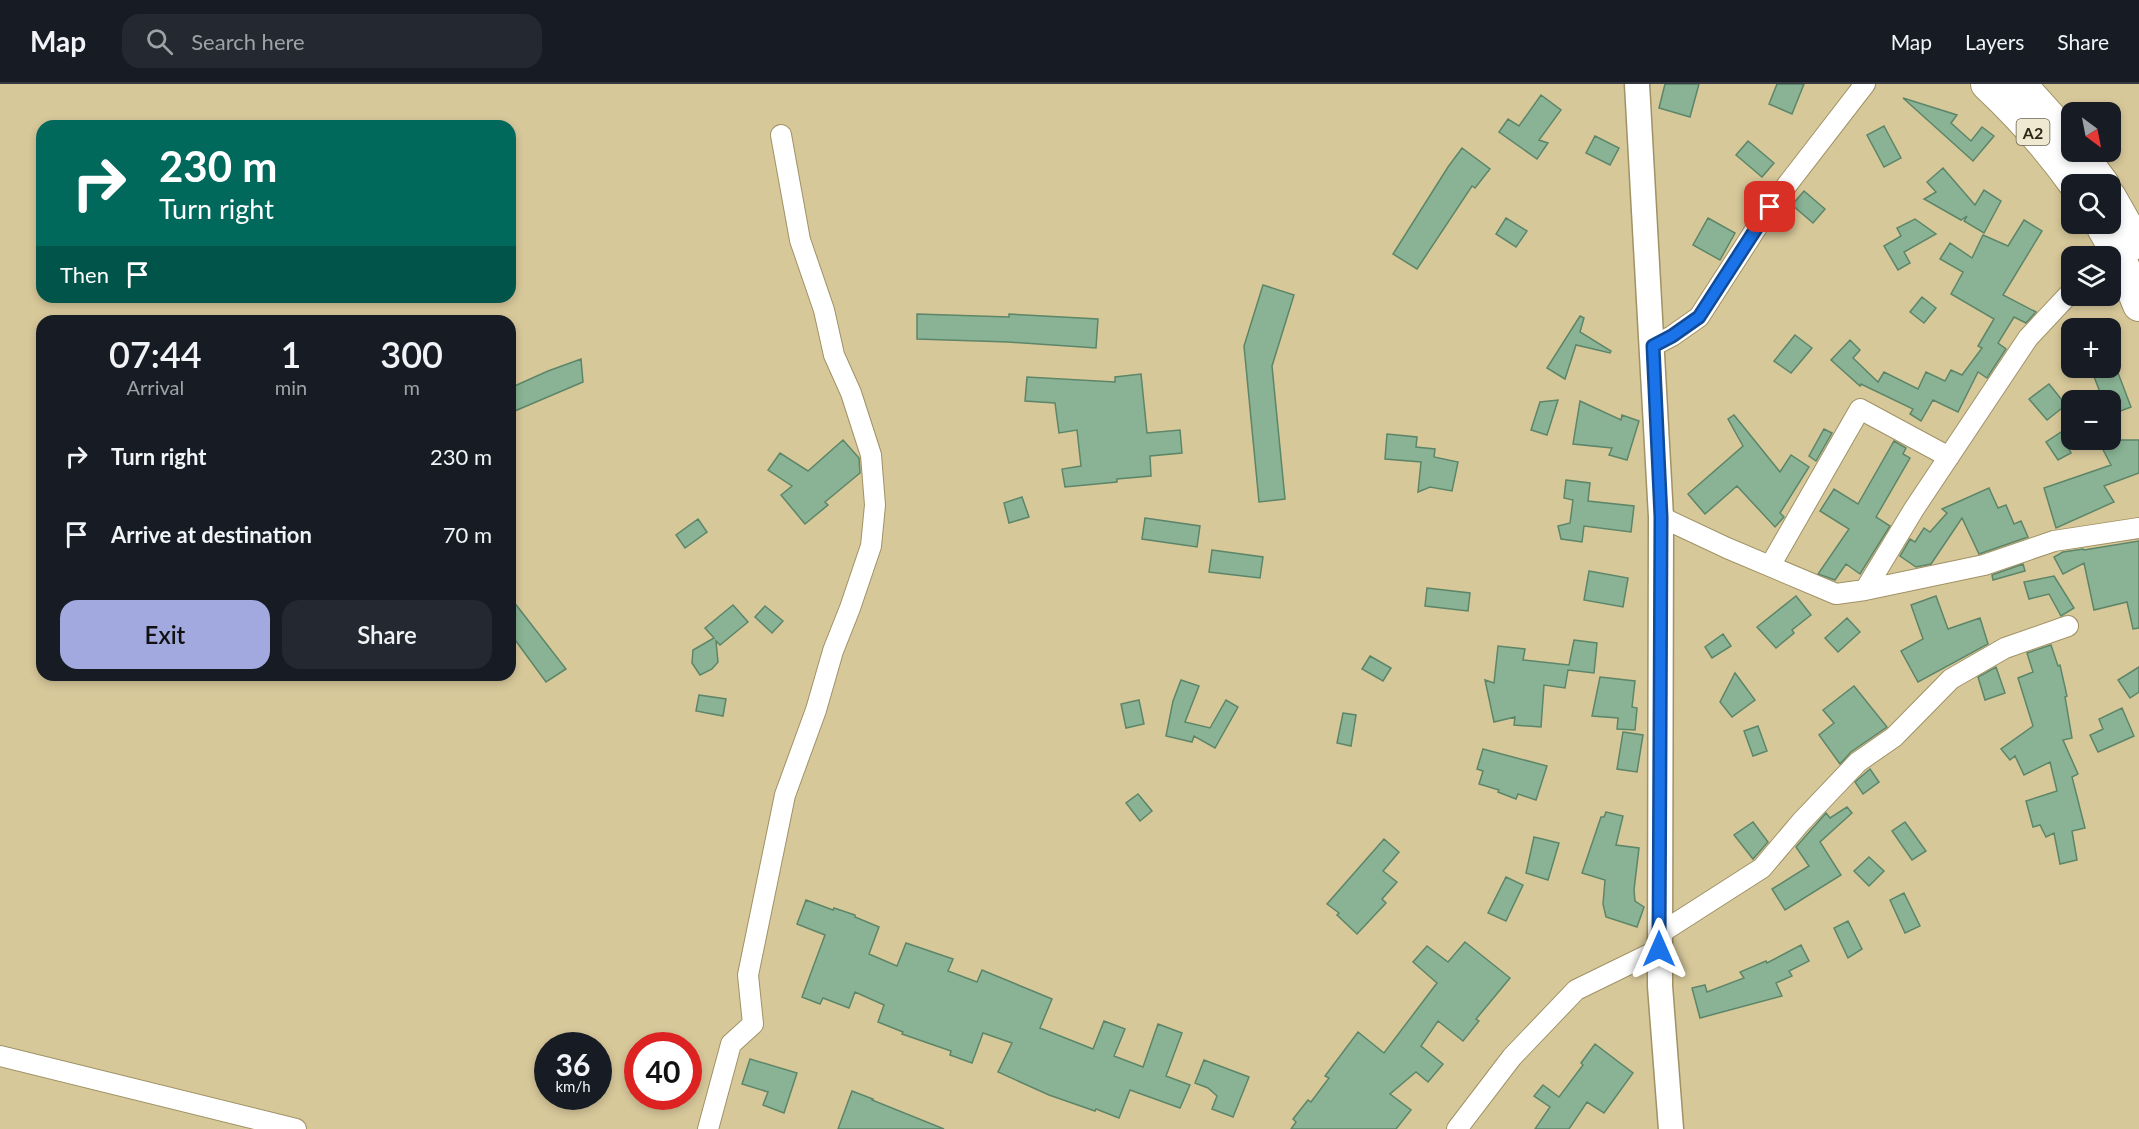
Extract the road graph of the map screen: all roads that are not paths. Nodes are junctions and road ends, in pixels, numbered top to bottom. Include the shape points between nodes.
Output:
1 (1637, 84) edge
2 (1865, 84) edge
3 (1987, 84) edge
4 (2020, 84) edge
5 (2061, 130) edge
6 (781, 135) dead end
7 (2067, 174) edge
8 (2114, 244) edge
9 (2061, 303) edge
10 (2139, 304) edge
11 (1653, 346) junction
12 (1949, 457) junction
13 (1661, 517) junction
14 (2139, 528) edge
15 (1770, 566) junction
16 (1865, 590) junction
17 (2068, 626) dead end
18 (1659, 941) junction
19 (0, 1056) edge
20 (296, 1129) edge
21 (708, 1129) edge
22 (1457, 1129) edge
23 (1671, 1129) edge

1 - 11 street
2 - 11 street via 1770,207 1699,317
3 - 7 highway, A2
4 - 5 highway, A2
6 - 21 street via 800,240 824,310 834,355 871,455 875,505 871,546 785,795 748,975 753,1024 731,1044
8 - 10 highway
9 - 12 street via 2028,338
11 - 13 street
12 - 15 street via 1860,409
12 - 16 street
13 - 15 street
13 - 18 street
14 - 16 street via 2054,541 1984,565
15 - 16 street via 1836,594
17 - 18 street via 2004,648 1951,679 1894,737 1858,762 1762,868
18 - 22 street via 1576,990 1512,1057
18 - 23 street
19 - 20 street

